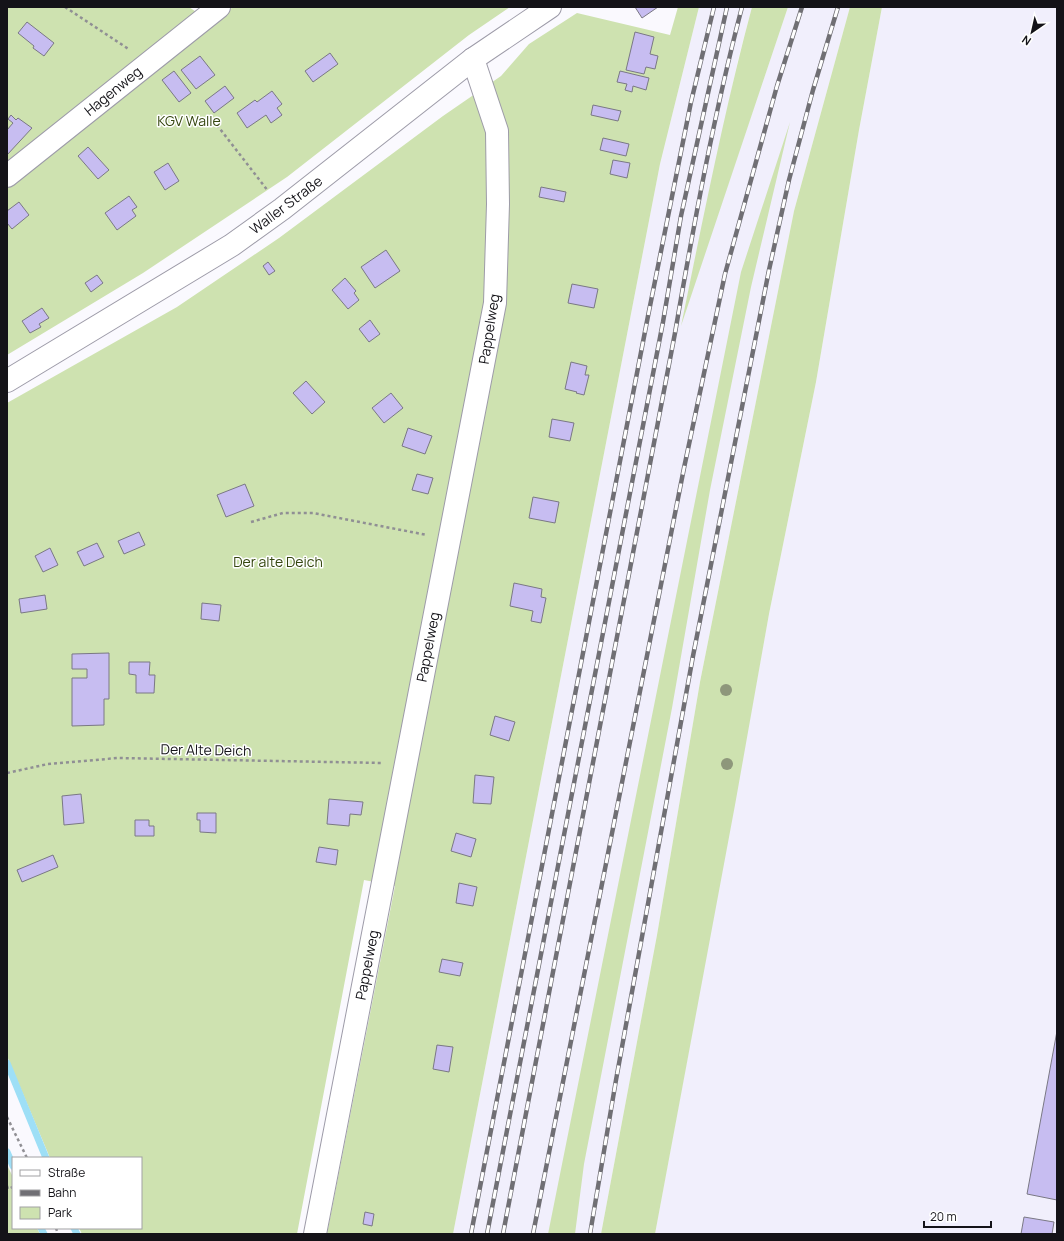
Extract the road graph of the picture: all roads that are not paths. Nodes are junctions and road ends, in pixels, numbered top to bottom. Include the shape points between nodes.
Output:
1 (219, 7) edge
2 (550, 7) edge
3 (473, 60) junction
4 (7, 176) edge
5 (7, 381) edge
6 (315, 1234) edge

1 - 4 street, Hagenweg
2 - 3 street, Waller Straße
3 - 5 street, Waller Straße via 232,245
3 - 6 street, Pappelweg via 497,131 495,303

